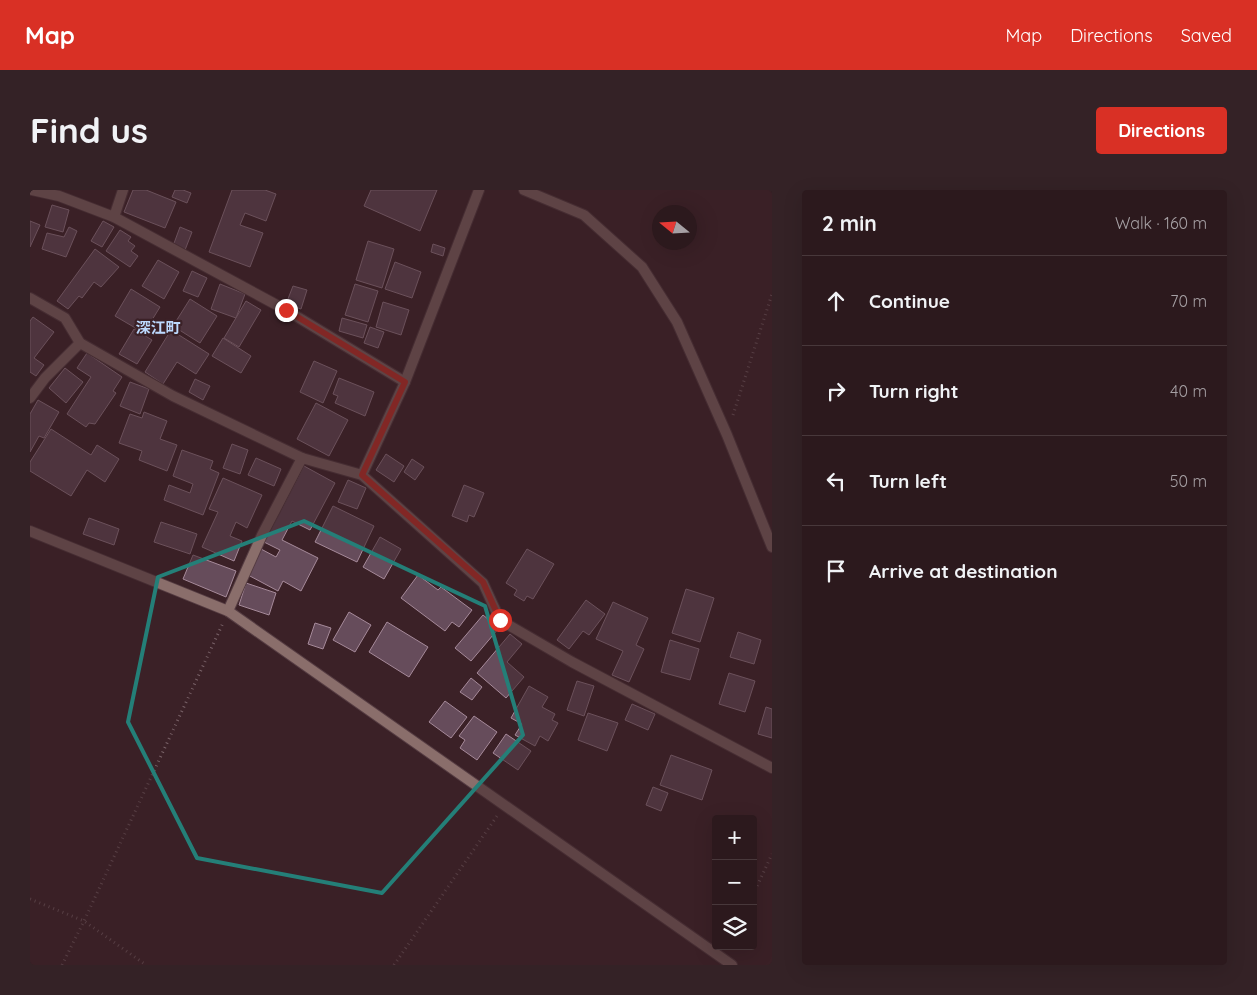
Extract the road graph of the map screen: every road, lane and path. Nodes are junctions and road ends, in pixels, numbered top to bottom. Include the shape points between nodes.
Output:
1 (32, 190) edge
2 (123, 190) edge
3 (479, 190) edge
4 (524, 190) edge
5 (114, 217) junction
6 (772, 294) edge
7 (30, 298) edge
8 (80, 343) junction
9 (405, 382) junction
10 (30, 398) edge
11 (727, 435) junction
12 (302, 458) junction
13 (362, 475) junction
14 (30, 531) edge
15 (772, 547) edge
16 (228, 611) junction
17 (772, 768) edge
18 (504, 805) junction
19 (772, 854) edge
20 (757, 886) edge
21 (30, 899) edge
22 (84, 921) junction
23 (62, 965) edge
24 (146, 965) edge
25 (394, 965) edge
26 (732, 965) edge

1 - 5 street via 59,196
2 - 5 street
3 - 9 street
4 - 11 street via 584,215 642,267 677,322
5 - 9 street via 286,310
6 - 11 path
7 - 8 street via 66,318
8 - 10 street
8 - 12 street via 173,396
9 - 13 street
11 - 15 street
12 - 13 street
12 - 16 street
13 - 17 street via 483,582 500,620
14 - 16 street
16 - 18 street
16 - 22 path
18 - 25 path
18 - 26 street
19 - 20 path
21 - 22 path
22 - 23 path
22 - 24 path

